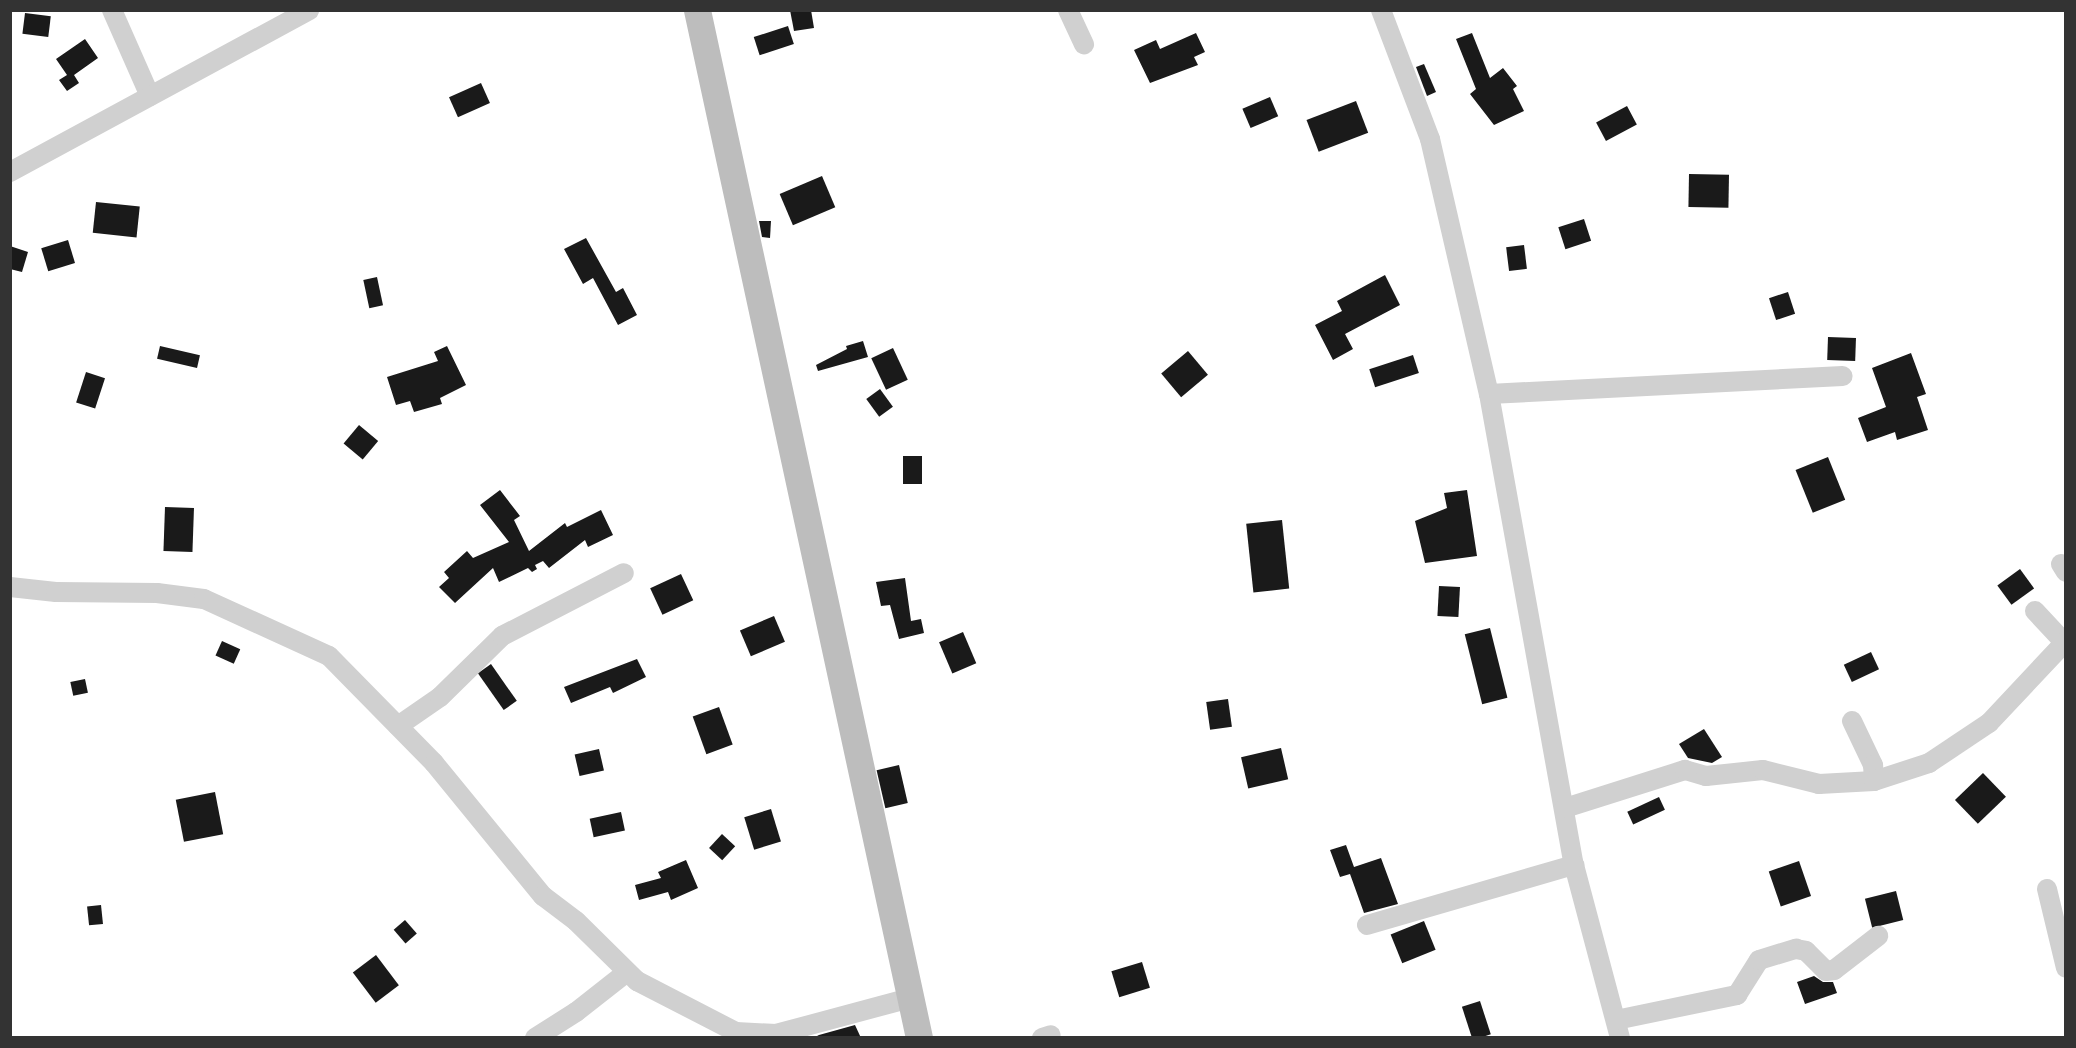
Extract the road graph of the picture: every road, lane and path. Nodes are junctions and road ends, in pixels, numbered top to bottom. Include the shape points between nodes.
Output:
1 (112, 10) edge
2 (309, 10) edge
3 (697, 10) edge
4 (1068, 10) edge
5 (1381, 10) edge
6 (1084, 45) dead end
7 (150, 96) junction
8 (10, 172) edge
9 (1843, 376) dead end
10 (1489, 394) junction
11 (624, 573) dead end
12 (10, 587) edge
13 (2035, 611) dead end
14 (2064, 640) edge
15 (1852, 721) dead end
16 (398, 726) junction
17 (1874, 781) junction
18 (1565, 808) junction
19 (1574, 865) junction
20 (2047, 889) dead end
21 (1367, 925) dead end
22 (1878, 936) dead end
23 (2066, 968) edge
24 (627, 972) junction
25 (910, 998) junction
26 (1618, 1029) edge
27 (736, 1035) edge
28 (535, 1038) edge
29 (919, 1038) edge

1 - 7 street
2 - 7 street
3 - 25 street
4 - 6 street
5 - 10 street via 1430,139
7 - 8 street
9 - 10 street
10 - 18 street
11 - 16 street via 502,636 440,698
12 - 16 street via 56,592 157,593 224,605 260,627 329,656
13 - 14 street
14 - 17 street via 1989,723 1929,763
15 - 17 street via 1873,765
16 - 24 street via 473,807 543,896 576,921
17 - 18 street via 1818,784 1763,770 1706,776 1685,770
18 - 19 street
19 - 21 street
19 - 26 street
20 - 23 street
22 - 26 street via 1834,970 1826,970 1806,951 1796,949 1759,960 1737,995
24 - 27 street via 653,991
24 - 28 street
25 - 27 street via 776,1034
25 - 29 street

